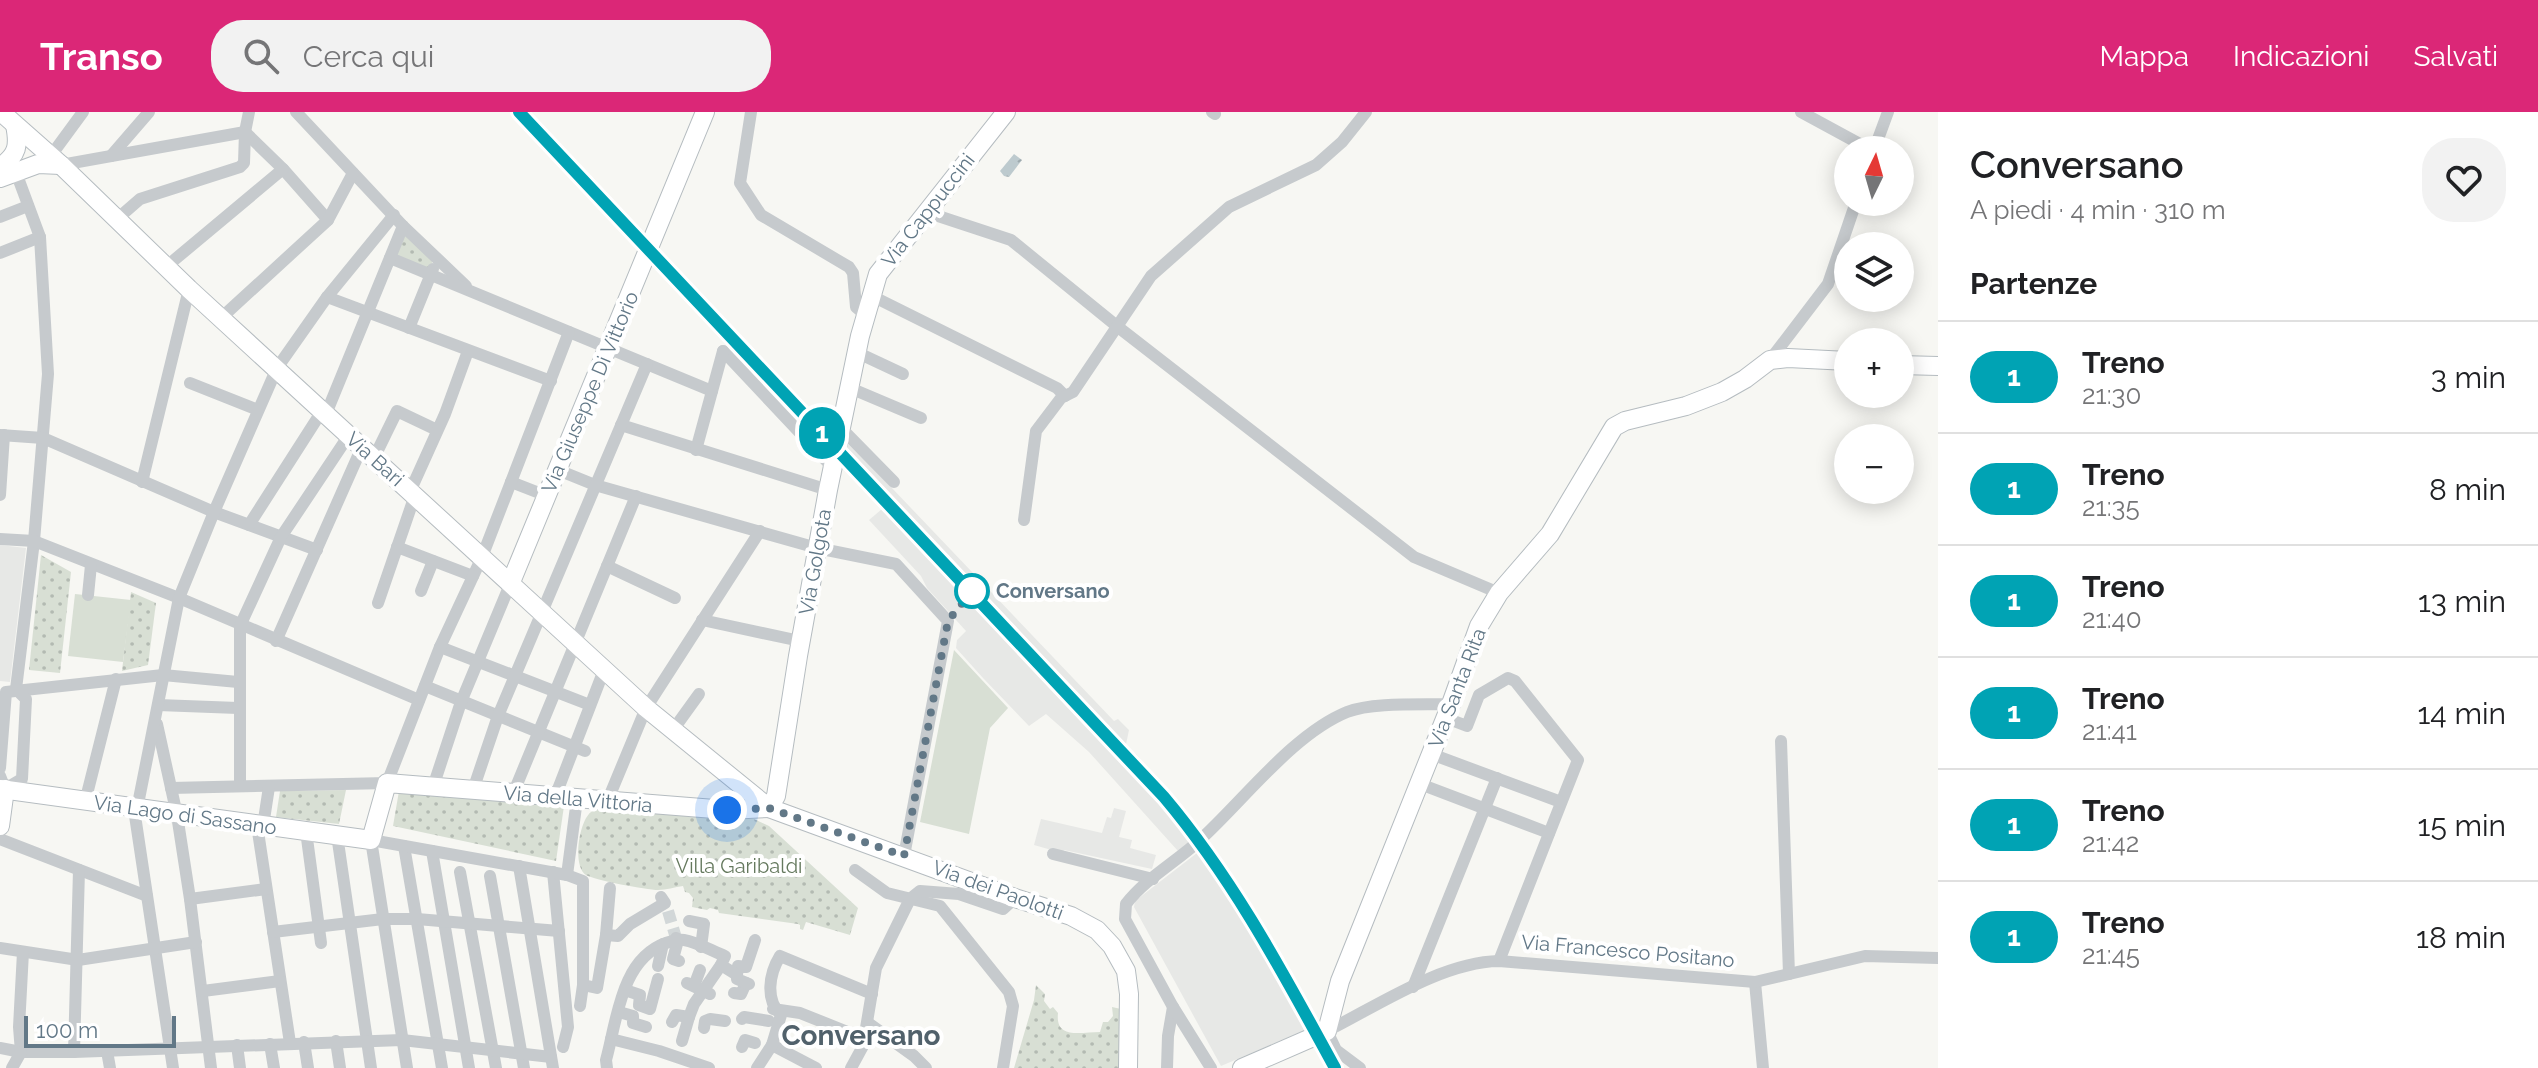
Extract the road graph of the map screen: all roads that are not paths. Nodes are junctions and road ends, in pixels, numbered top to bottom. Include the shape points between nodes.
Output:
1 (83, 112) edge
2 (149, 112) edge
3 (249, 112) edge
4 (296, 112) edge
5 (705, 112) edge
6 (751, 112) edge
7 (1006, 112) edge
8 (1366, 112) edge
9 (1801, 112) edge
10 (1888, 112) edge
11 (8, 118) edge
12 (245, 132) junction
13 (1846, 136) edge
14 (1878, 136) edge
15 (111, 156) junction
16 (29, 164) edge
17 (283, 169) junction
18 (353, 173) junction
19 (28, 206) junction
20 (926, 212) junction
21 (394, 215) junction
22 (1851, 216) edge
23 (0, 217) edge
24 (117, 219) junction
25 (328, 220) junction
26 (403, 226) junction
27 (40, 237) junction
28 (0, 253) edge
29 (390, 258) junction
30 (437, 258) junction
31 (167, 266) junction
32 (430, 275) junction
33 (189, 289) junction
34 (475, 293) junction
35 (872, 296) junction
36 (327, 297) junction
37 (368, 312) junction
38 (867, 316) junction
39 (221, 318) junction
40 (1118, 327) junction
41 (409, 328) junction
42 (569, 332) junction
43 (609, 349) junction
44 (468, 351) junction
45 (856, 352) junction
46 (1770, 360) junction
47 (1834, 360) edge
48 (647, 364) junction
49 (1914, 365) edge
50 (1938, 366) edge
51 (277, 368) junction
52 (903, 374) dead end
53 (551, 381) junction
54 (190, 383) dead end
55 (850, 388) junction
56 (712, 391) junction
57 (1065, 396) junction
58 (258, 410) junction
59 (324, 412) junction
60 (921, 418) dead end
61 (621, 425) junction
62 (841, 428) junction
63 (437, 430) junction
64 (2, 435) edge
65 (43, 438) junction
66 (362, 447) junction
67 (696, 450) junction
68 (833, 468) junction
69 (558, 470) junction
70 (142, 482) junction
71 (511, 482) junction
72 (894, 482) dead end
73 (595, 485) junction
74 (828, 490) junction
75 (0, 495) edge
76 (415, 495) junction
77 (547, 496) junction
78 (636, 496) junction
79 (214, 512) junction
80 (1024, 520) dead end
81 (249, 525) junction
82 (760, 531) junction
83 (281, 537) junction
84 (0, 539) edge
85 (34, 541) junction
86 (397, 547) junction
87 (817, 548) junction
88 (317, 550) junction
89 (482, 557) junction
90 (433, 561) junction
91 (91, 565) junction
92 (607, 566) junction
93 (473, 576) junction
94 (511, 582) junction
95 (421, 591) dead end
96 (1499, 593) junction
97 (88, 595) dead end
98 (179, 598) junction
99 (675, 598) dead end
100 (378, 603) dead end
101 (543, 613) junction
102 (702, 620) junction
103 (240, 626) junction
104 (276, 641) junction
105 (800, 641) junction
106 (576, 644) junction
107 (440, 647) junction
108 (478, 662) junction
109 (604, 670) junction
110 (163, 675) junction
111 (515, 676) junction
112 (116, 679) junction
113 (238, 682) junction
114 (425, 686) junction
115 (16, 689) junction
116 (555, 692) junction
117 (699, 694) dead end
118 (419, 700) junction
119 (461, 702) junction
120 (590, 705) junction
121 (238, 708) junction
122 (646, 708) junction
123 (157, 711) junction
124 (1448, 711) junction
125 (498, 716) junction
126 (673, 730) junction
127 (538, 732) junction
128 (1781, 741) dead end
129 (580, 749) junction
130 (1431, 754) junction
131 (0, 768) edge
132 (1497, 778) junction
133 (1420, 784) junction
134 (2, 785) edge
135 (240, 786) junction
136 (269, 787) junction
137 (386, 787) junction
138 (433, 787) junction
139 (171, 788) junction
140 (473, 790) junction
141 (513, 794) junction
142 (555, 797) junction
143 (577, 799) junction
144 (85, 802) junction
145 (607, 802) junction
146 (1561, 802) junction
147 (762, 803) junction
148 (136, 809) junction
149 (1484, 809) junction
150 (177, 815) junction
151 (260, 825) junction
152 (0, 826) edge
153 (306, 831) junction
154 (1549, 833) junction
155 (337, 835) junction
156 (372, 835) junction
157 (0, 839) edge
158 (404, 846) junction
159 (432, 851) junction
160 (1053, 854) dead end
161 (904, 856) junction
162 (459, 864) junction
163 (519, 866) junction
164 (489, 869) junction
165 (79, 870) junction
166 (855, 870) dead end
167 (553, 872) junction
168 (567, 875) junction
169 (1153, 879) junction
170 (610, 888) dead end
171 (266, 889) junction
172 (147, 896) junction
173 (1015, 898) junction
174 (190, 899) junction
175 (910, 899) junction
176 (665, 904) dead end
177 (383, 919) junction
178 (417, 919) junction
179 (443, 921) junction
180 (689, 921) dead end
181 (350, 922) junction
182 (470, 924) junction
183 (498, 926) junction
184 (319, 927) junction
185 (529, 927) junction
186 (559, 931) junction
187 (273, 932) junction
188 (612, 936) junction
189 (676, 939) junction
190 (755, 940) dead end
191 (196, 942) junction
192 (321, 943) dead end
193 (663, 944) junction
194 (701, 947) junction
195 (0, 948) edge
196 (154, 948) junction
197 (23, 952) junction
198 (1938, 958) edge
199 (78, 960) junction
200 (679, 961) dead end
201 (1499, 961) junction
202 (721, 965) junction
203 (700, 970) dead end
204 (1789, 974) junction
205 (280, 981) junction
206 (747, 982) junction
207 (1755, 982) junction
208 (583, 985) junction
209 (771, 987) junction
210 (1413, 987) junction
211 (699, 989) junction
212 (625, 990) junction
213 (203, 991) junction
214 (734, 993) dead end
215 (872, 994) junction
216 (679, 1000) dead end
217 (580, 1006) dead end
218 (1173, 1007) junction
219 (692, 1009) junction
220 (619, 1012) junction
221 (771, 1015) junction
222 (742, 1019) dead end
223 (725, 1021) dead end
224 (672, 1022) dead end
225 (868, 1023) junction
226 (704, 1028) dead end
227 (1327, 1031) junction
228 (648, 1038) junction
229 (611, 1039) junction
230 (367, 1040) junction
231 (402, 1040) junction
232 (336, 1041) junction
233 (682, 1041) dead end
234 (304, 1042) junction
235 (864, 1042) junction
236 (290, 1043) junction
237 (438, 1043) junction
238 (270, 1044) junction
239 (237, 1045) junction
240 (208, 1046) junction
241 (465, 1047) junction
242 (563, 1047) dead end
243 (763, 1047) junction
244 (0, 1048) edge
245 (170, 1048) junction
246 (492, 1050) junction
247 (107, 1051) junction
248 (21, 1052) junction
249 (74, 1052) junction
250 (522, 1054) junction
251 (552, 1063) edge
252 (12, 1068) edge
253 (110, 1068) edge
254 (173, 1068) edge
255 (211, 1068) edge
256 (240, 1068) edge
257 (274, 1068) edge
258 (308, 1068) edge
259 (340, 1068) edge
260 (371, 1068) edge
261 (407, 1068) edge
262 (442, 1068) edge
263 (469, 1068) edge
264 (496, 1068) edge
265 (524, 1068) edge
266 (607, 1068) edge
267 (709, 1068) edge
268 (757, 1068) edge
269 (816, 1068) edge
270 (851, 1068) edge
271 (926, 1068) edge
272 (1003, 1068) edge
273 (1128, 1068) edge
274 (1167, 1068) edge
275 (1211, 1068) edge
276 (1242, 1068) edge
277 (1360, 1068) edge
278 (1763, 1068) edge

1 - 16 street
2 - 15 street
3 - 12 street
4 - 18 street
5 - 43 street, Via Giuseppe Di Vittorio
6 - 38 street via 740,183 745,192 761,215 849,267 856,307
7 - 20 street, Via Cappuccini
8 - 40 street via 1316,165 1229,207 1151,276
9 - 13 street
10 - 14 street
11 - 16 street, Via Bari
11 - 16 street
12 - 15 street
12 - 17 street
12 - 24 street via 240,167 140,199
15 - 16 street
16 - 19 street via 23,190
16 - 24 street, Via Bari
17 - 25 street
17 - 31 street
18 - 21 street
18 - 25 street
19 - 23 street
19 - 27 street
20 - 35 street, Via Cappuccini via 878,274
20 - 40 street via 1011,240
21 - 26 street
21 - 36 street
22 - 46 street via 1828,284
24 - 31 street, Via Bari
25 - 39 street
26 - 29 street
26 - 30 street
27 - 28 street
27 - 65 street via 48,374
29 - 32 street
29 - 37 street
30 - 32 street
30 - 34 street
31 - 33 street, Via Bari
32 - 34 street
32 - 41 street
33 - 39 street, Via Bari
33 - 70 street
34 - 42 street
35 - 38 street, Via Cappuccini
35 - 57 street
36 - 37 street
36 - 51 street
37 - 41 street
37 - 59 street
38 - 45 street, Via Golgota
39 - 51 street, Via Bari
40 - 57 street
40 - 96 street via 1414,557
41 - 44 street
42 - 43 street
42 - 53 street
43 - 48 street
43 - 69 street, Via Giuseppe Di Vittorio
44 - 53 street
44 - 63 street
45 - 52 street
45 - 55 street, Via Golgota
46 - 47 street
46 - 96 street, Via Santa Rita via 1722,392 1614,427 1550,534
48 - 56 street
48 - 61 street
49 - 50 street
51 - 58 street
51 - 59 street, Via Bari
53 - 71 street
54 - 58 street
55 - 60 street
55 - 62 street, Via Golgota
56 - 67 street
56 - 68 street via 723,351
57 - 80 street via 1036,431
58 - 79 street
59 - 66 street, Via Bari
59 - 81 street
61 - 67 street
61 - 73 street
62 - 68 street, Via Golgota
62 - 72 street
63 - 66 street via 397,411
63 - 76 street via 413,485
64 - 65 street
64 - 75 street
65 - 70 street
65 - 85 street
66 - 76 street, Via Bari
66 - 83 street
66 - 88 street
67 - 74 street
68 - 74 street, Via Golgota
69 - 73 street
69 - 77 street, Via Giuseppe Di Vittorio
70 - 79 street
71 - 77 street
71 - 89 street
73 - 78 street
73 - 101 street
74 - 87 street, Via Golgota
76 - 86 street
76 - 89 street, Via Bari
77 - 94 street, Via Giuseppe Di Vittorio
78 - 82 street
78 - 92 street
79 - 81 street
79 - 98 street
81 - 83 street
82 - 87 street
82 - 102 street
83 - 88 street
83 - 103 street
84 - 85 street
85 - 91 street
85 - 115 street
86 - 90 street
86 - 100 street
87 - 105 street, Via Golgota
87 - 161 street via 896,564 948,621
88 - 104 street
89 - 93 street
89 - 94 street, Via Bari
90 - 93 street
90 - 95 street
91 - 97 street
91 - 98 street
92 - 99 street
92 - 106 street
93 - 107 street
94 - 101 street, Via Bari
94 - 108 street
96 - 124 street, Via Santa Rita via 1479,626
98 - 103 street
98 - 110 street
101 - 106 street, Via Bari
101 - 111 street
102 - 105 street
102 - 122 street
103 - 104 street
103 - 113 street
104 - 118 street
105 - 147 street, Via Golgota via 776,796
106 - 109 street, Via Bari
106 - 116 street
107 - 108 street
107 - 114 street
108 - 111 street
108 - 119 street
109 - 120 street
109 - 122 street, Via Bari
110 - 112 street
110 - 113 street
110 - 123 street
111 - 116 street
111 - 125 street
112 - 115 street
112 - 144 street
113 - 121 street
114 - 118 street
114 - 119 street
115 - 131 street via 6,692
115 - 134 street via 26,699 22,779
116 - 120 street
116 - 127 street
117 - 126 street
118 - 137 street
119 - 125 street
119 - 138 street
120 - 129 street
121 - 123 street
121 - 135 street
122 - 126 street, Via Bari
122 - 145 street
123 - 139 street
123 - 148 street
124 - 130 street, Via Santa Rita
124 - 146 street via 1467,726 1479,695 1508,678 1515,681 1578,760
124 - 169 street via 1372,707 1344,713 1288,753 1200,841
125 - 127 street
125 - 140 street
126 - 147 street, Via Bari
127 - 129 street
127 - 141 street
128 - 204 street
129 - 142 street
130 - 132 street
130 - 133 street, Via Santa Rita
132 - 146 street
132 - 149 street
133 - 149 street
133 - 227 street, Via Santa Rita via 1340,981
134 - 144 street, Via Lago di Sassano
134 - 152 street
135 - 136 street
135 - 139 street
136 - 137 street
136 - 151 street
137 - 138 street, Via della Vittoria
137 - 156 street
138 - 140 street, Via della Vittoria
139 - 150 street
140 - 141 street, Via della Vittoria
141 - 142 street, Via della Vittoria
142 - 143 street, Via della Vittoria
143 - 145 street, Via della Vittoria
143 - 168 street
144 - 148 street, Via Lago di Sassano
145 - 147 street, Via della Vittoria via 727,810
146 - 154 street
147 - 161 street, Via dei Paolotti
148 - 150 street, Via Lago di Sassano
148 - 172 street
149 - 154 street
149 - 210 street
150 - 151 street, Via Lago di Sassano
150 - 174 street
151 - 153 street, Via Lago di Sassano
151 - 171 street
153 - 155 street, Via Lago di Sassano
153 - 184 street
154 - 201 street
155 - 156 street, Via Lago di Sassano
155 - 181 street
156 - 158 street
156 - 177 street
157 - 165 street
158 - 159 street
158 - 178 street
159 - 162 street
159 - 179 street
160 - 169 street
161 - 173 street, Via dei Paolotti
162 - 164 street
162 - 182 street
163 - 164 street
163 - 167 street
163 - 185 street
164 - 183 street
165 - 172 street
165 - 199 street
166 - 175 street via 887,893
167 - 168 street
167 - 186 street
168 - 208 street via 583,881
169 - 218 street via 1130,898 1124,913
170 - 188 street
171 - 174 street
171 - 187 street
172 - 196 street
173 - 175 street via 1003,909 959,894 920,891
173 - 273 street, Via dei Paolotti via 1088,924 1104,937 1126,971
174 - 191 street
175 - 215 street via 876,968
175 - 272 street via 935,904 945,912 1013,999
176 - 188 street
177 - 178 street
177 - 181 street
177 - 231 street
178 - 179 street
178 - 237 street
179 - 182 street
179 - 241 street
180 - 194 street via 704,924
181 - 184 street
181 - 230 street
182 - 183 street
182 - 246 street
183 - 185 street
183 - 250 street
184 - 187 street
184 - 192 street
185 - 186 street
185 - 251 street
186 - 242 street via 568,1027
187 - 205 street
188 - 208 street via 597,988
189 - 193 street
189 - 194 street
189 - 200 street via 673,959
190 - 206 street via 746,967 738,966
191 - 196 street
191 - 213 street
193 - 212 street via 638,963
193 - 212 street via 650,1009 639,1005 640,995
194 - 202 street via 725,956
195 - 197 street
196 - 199 street
196 - 245 street
197 - 199 street
197 - 248 street
198 - 204 street, Via Francesco Positano via 1865,956
199 - 249 street
201 - 207 street, Via Francesco Positano
201 - 210 street, Via Francesco Positano via 1458,966
202 - 206 street
202 - 211 street
203 - 211 street
204 - 207 street, Via Francesco Positano
205 - 213 street
205 - 236 street
206 - 209 street
206 - 214 street via 741,994
207 - 278 street
208 - 217 street
209 - 215 street via 780,956
209 - 221 street
210 - 227 street, Via Francesco Positano
211 - 219 street
212 - 220 street
213 - 240 street
215 - 225 street
216 - 219 street
218 - 274 street
218 - 275 street
219 - 224 street
219 - 233 street
220 - 228 street via 631,1015
220 - 229 street
221 - 222 street
221 - 235 street via 800,1013
221 - 243 street via 781,1015
223 - 226 street via 710,1019
225 - 235 street
225 - 271 street
227 - 276 street
227 - 277 street via 1336,1050
228 - 229 street
228 - 267 street
229 - 266 street
230 - 231 street
230 - 232 street
230 - 260 street
231 - 237 street
231 - 261 street
232 - 234 street
232 - 259 street
234 - 236 street
234 - 258 street
235 - 270 street
236 - 238 street
237 - 241 street
237 - 262 street
238 - 239 street
238 - 257 street
239 - 240 street
239 - 256 street
240 - 245 street
240 - 255 street
241 - 246 street
241 - 263 street
243 - 268 street
243 - 269 street
244 - 248 street
245 - 247 street
245 - 254 street
246 - 250 street
246 - 264 street
247 - 249 street
247 - 253 street
248 - 249 street
248 - 252 street
250 - 251 street
250 - 265 street

